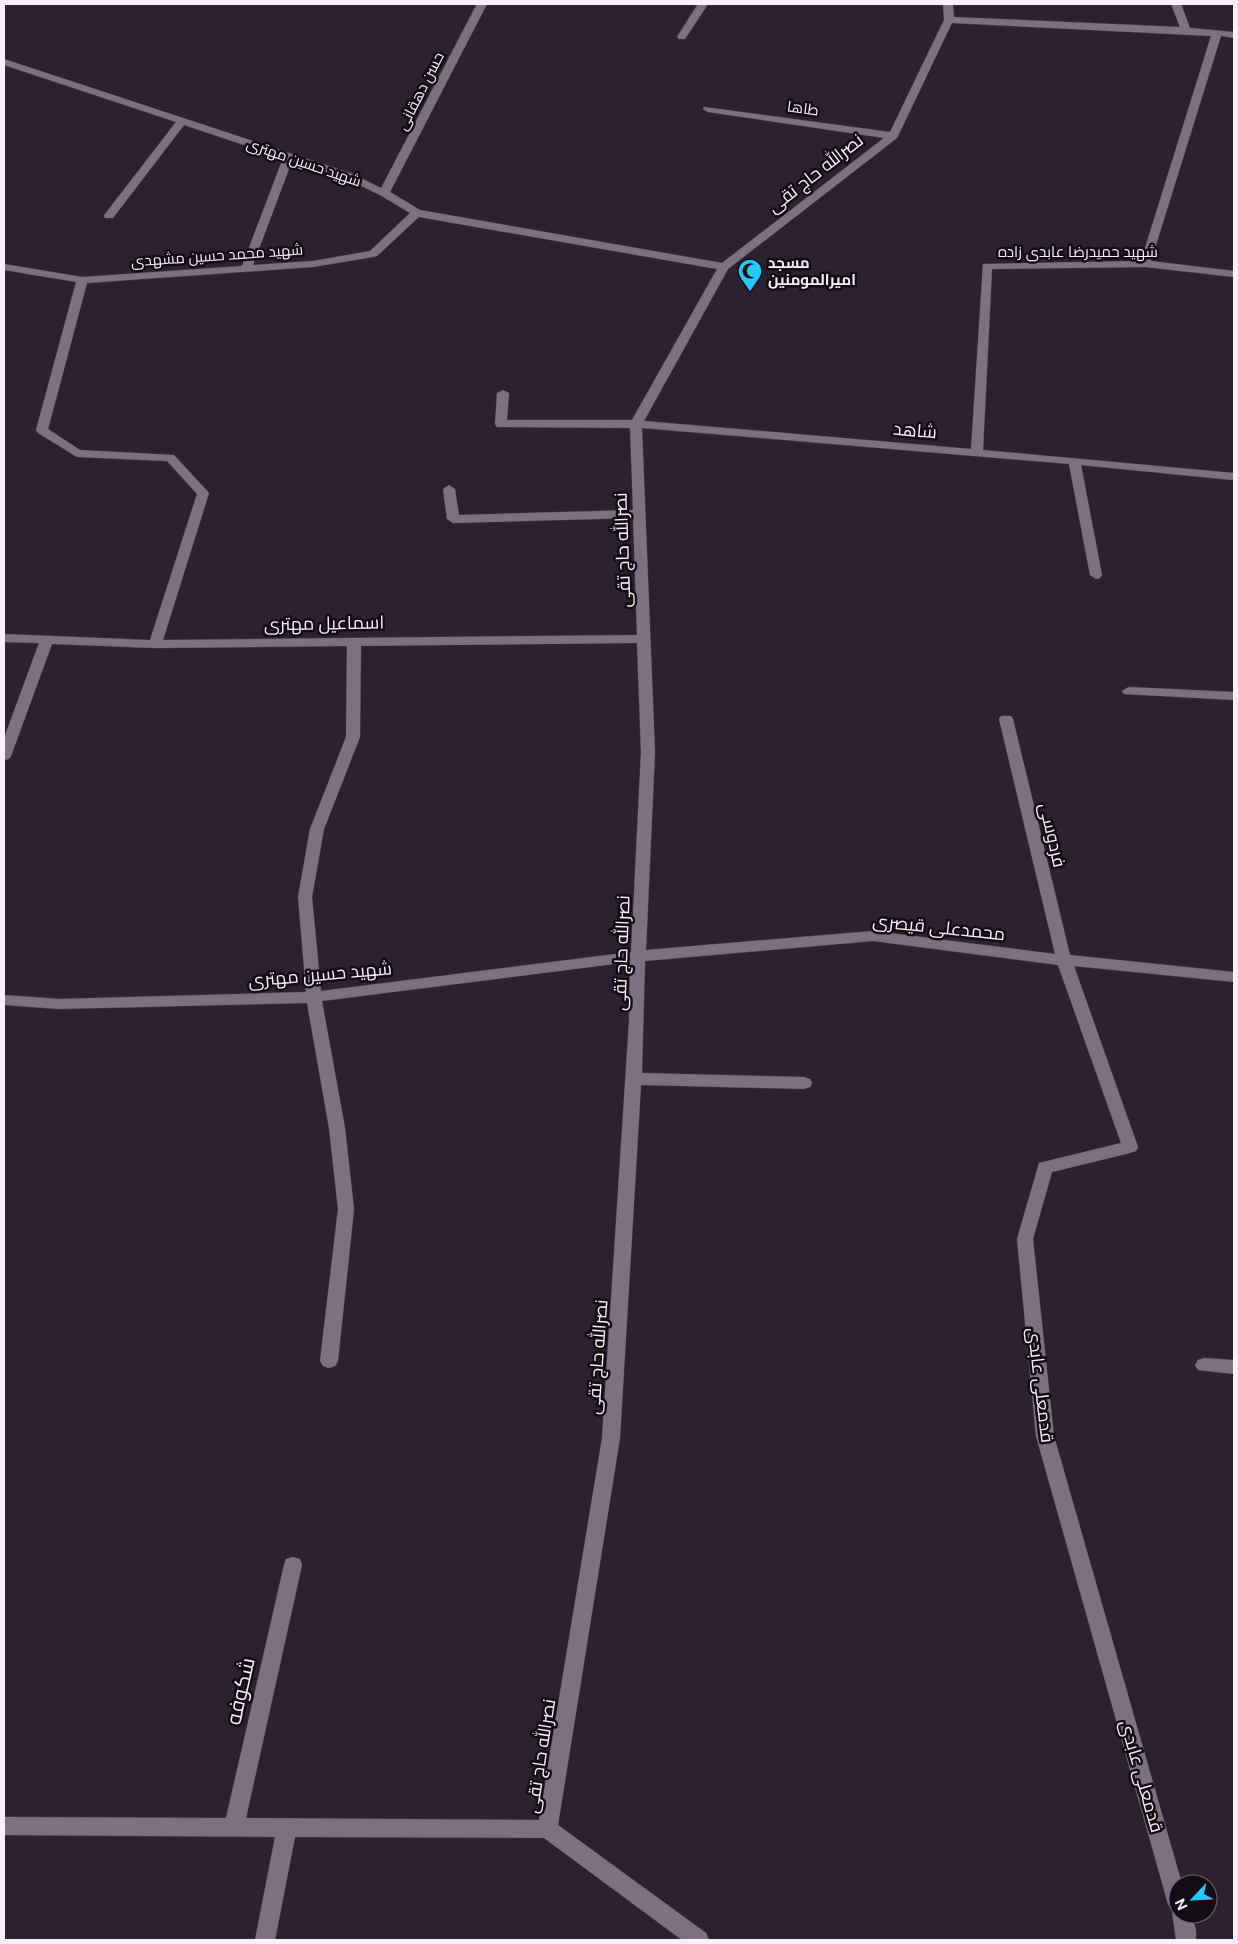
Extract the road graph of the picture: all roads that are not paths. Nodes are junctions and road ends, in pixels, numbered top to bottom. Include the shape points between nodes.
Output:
1 (482, 4) edge
2 (703, 4) edge
3 (948, 4) edge
4 (1176, 4) edge
5 (949, 20) junction
6 (1186, 30) junction
7 (1217, 33) junction
8 (1234, 35) edge
9 (682, 38) dead end
10 (4, 62) edge
11 (708, 109) dead end
12 (182, 121) junction
13 (893, 136) junction
14 (289, 156) junction
15 (384, 193) junction
16 (417, 213) junction
17 (109, 216) dead end
18 (1145, 264) junction
19 (4, 267) edge
20 (724, 267) junction
21 (246, 269) junction
22 (1234, 274) edge
23 (82, 280) junction
24 (503, 393) dead end
25 (636, 424) junction
26 (978, 453) junction
27 (1074, 461) junction
28 (1232, 476) dead end
29 (449, 489) dead end
30 (640, 514) junction
31 (1096, 575) dead end
32 (4, 638) edge
33 (47, 639) junction
34 (644, 639) junction
35 (354, 642) junction
36 (155, 644) junction
37 (1129, 691) dead end
38 (1234, 696) edge
39 (1006, 719) dead end
40 (4, 756) edge
41 (638, 956) junction
42 (1064, 960) junction
43 (1234, 977) edge
44 (314, 997) junction
45 (4, 1000) edge
46 (633, 1079) junction
47 (804, 1082) dead end
48 (329, 1361) dead end
49 (1204, 1365) dead end
50 (1234, 1368) edge
51 (293, 1565) dead end
52 (4, 1826) edge
53 (234, 1827) junction
54 (287, 1828) junction
55 (548, 1829) junction
56 (1169, 1874) edge
57 (1184, 1924) edge
58 (265, 1940) edge
59 (699, 1940) edge
60 (1186, 1940) edge

1 - 15 street, حسن دهقانی
2 - 9 street
3 - 5 street, نصرالله حاج تقی
4 - 6 street
5 - 6 street
5 - 13 street, نصرالله حاج تقی
6 - 7 street
7 - 8 street
7 - 18 street
10 - 12 street, شهید حسین مهتری
11 - 13 street, طاها
12 - 14 street, شهید حسین مهتری
12 - 17 street
13 - 20 street, نصرالله حاج تقی
14 - 15 street, شهید حسین مهتری via 349,176
14 - 21 street
15 - 16 street, شهید حسین مهتری
16 - 20 street, شهید حسین مهتری
16 - 21 street, شهید محمد حسین مشهدی via 373,254 313,264
18 - 22 street, شهید حمیدرضا عابدی زاده
18 - 26 street, شهید حمیدرضا عابدی زاده via 987,266
19 - 23 street, شهید محمد حسین مشهدی
20 - 25 street, نصرالله حاج تقی
21 - 23 street, شهید محمد حسین مشهدی
23 - 36 street via 42,430 77,453 170,458 203,493
24 - 25 street, شاهد via 501,424
25 - 26 street, شاهد
25 - 30 street, نصرالله حاج تقی
26 - 27 street, شاهد
27 - 28 street, شاهد
27 - 31 street
29 - 30 street via 453,519
30 - 34 street, نصرالله حاج تقی
32 - 33 street, اسماعیل مهتری
33 - 36 street, اسماعیل مهتری
33 - 40 street
34 - 35 street, اسماعیل مهتری
34 - 41 street, نصرالله حاج تقی via 648,752
35 - 36 street, اسماعیل مهتری
35 - 44 street via 353,737 318,829 305,897
37 - 38 street
39 - 42 street, فردوسی
41 - 42 street, محمدعلی قیصری via 873,936
41 - 44 street, شهید حسین مهتری
41 - 46 street, نصرالله حاج تقی
42 - 43 street, محمدعلی قیصری
42 - 56 street, قدمعلی عابدی via 1130,1147 1045,1167 1025,1239 1045,1436
44 - 45 street, شهید حسین مهتری via 59,1004
44 - 48 street via 337,1128 346,1210
46 - 47 street
46 - 55 street, نصرالله حاج تقی via 611,1438
49 - 50 street
51 - 53 street, شکوفه
52 - 53 street
53 - 54 street
54 - 55 street
54 - 58 street
55 - 59 street, نصرالله حاج تقی
57 - 60 street

